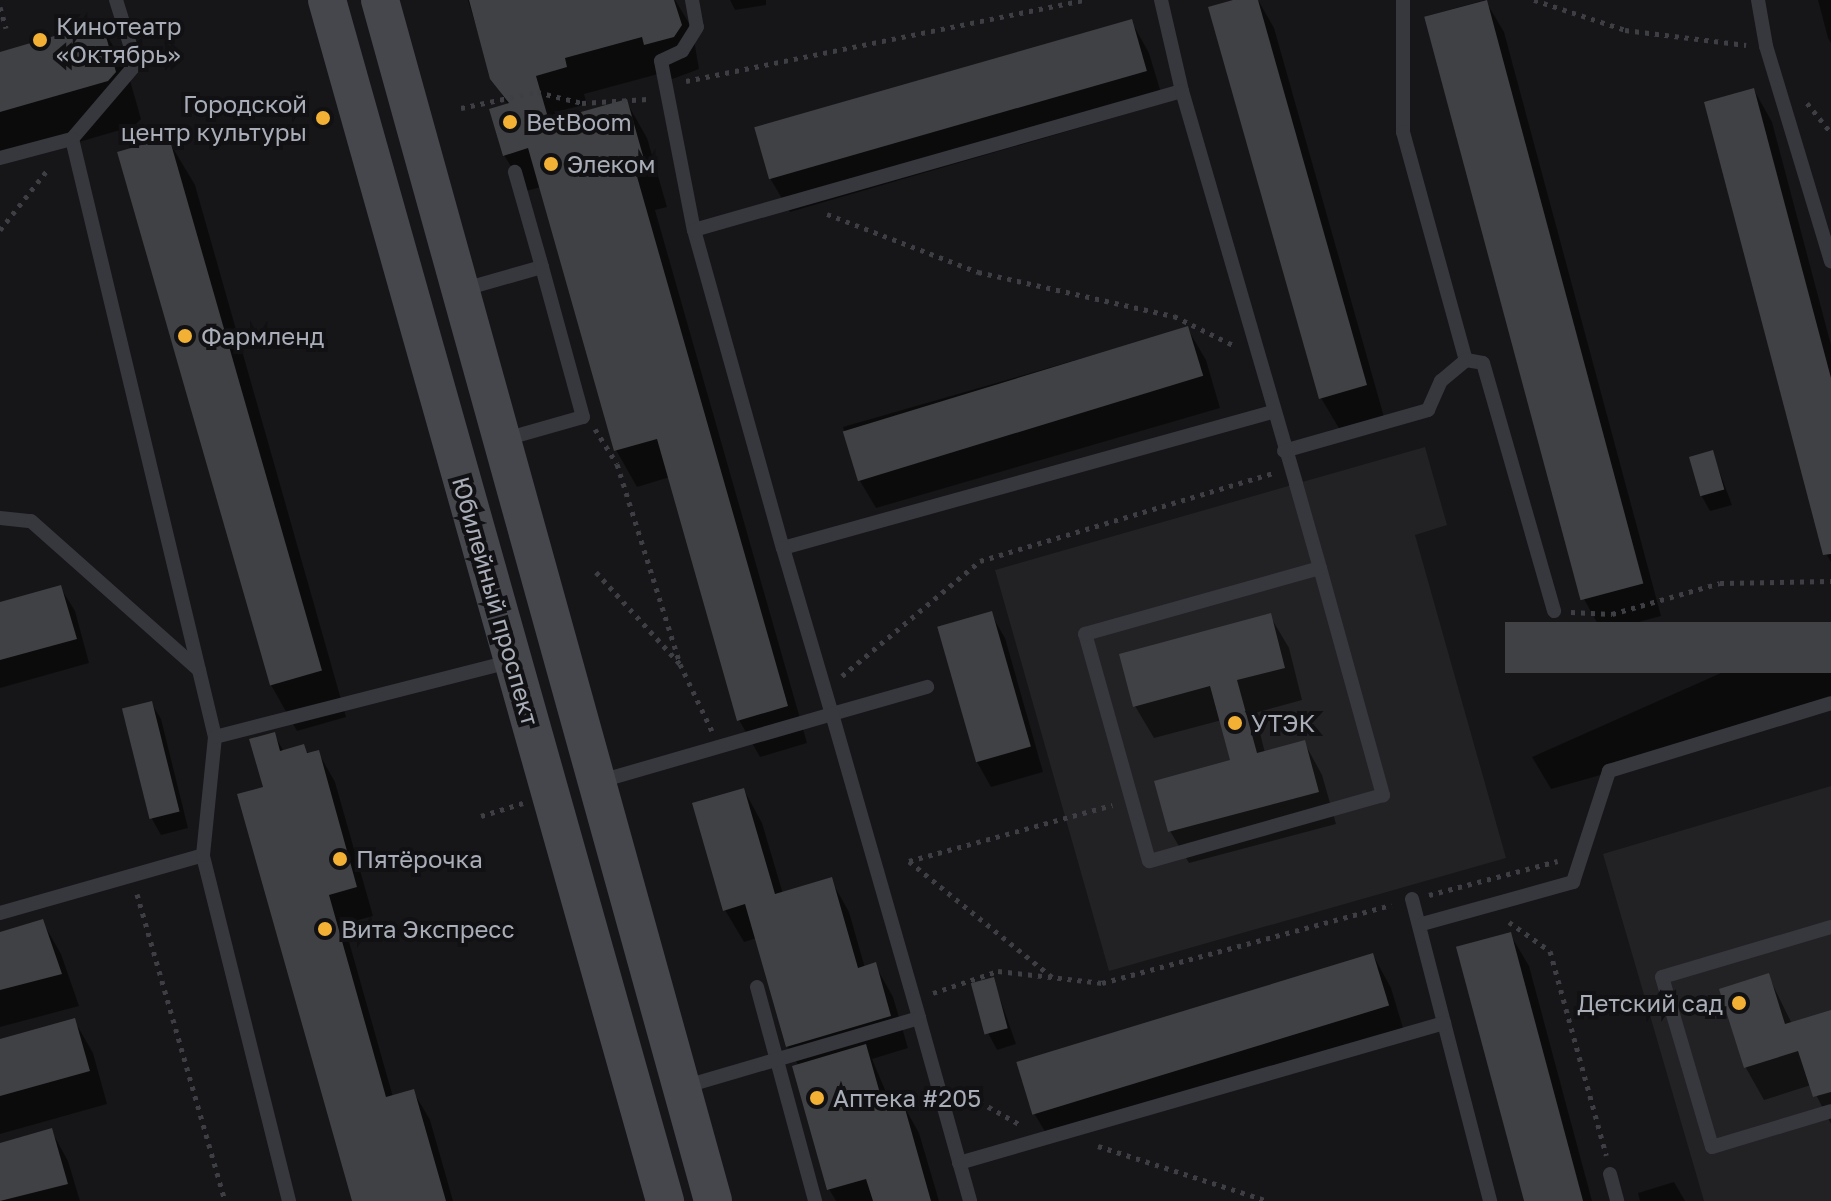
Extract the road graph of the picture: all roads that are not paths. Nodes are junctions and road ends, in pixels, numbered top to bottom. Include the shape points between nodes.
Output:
1 (116, 0) edge
2 (327, 0) edge
3 (380, 0) edge
4 (692, 0) edge
5 (1161, 0) edge
6 (1403, 0) edge
7 (1758, 0) edge
8 (1182, 91) junction
9 (72, 139) junction
10 (0, 158) edge
11 (515, 172) dead end
12 (694, 230) junction
13 (1831, 261) edge
14 (542, 267) junction
15 (461, 291) junction
16 (1466, 360) junction
17 (1272, 412) junction
18 (502, 440) junction
19 (1284, 451) junction
20 (0, 518) edge
21 (783, 548) junction
22 (1320, 568) junction
23 (1554, 611) road end
24 (513, 661) junction
25 (199, 670) junction
26 (927, 687) dead end
27 (1831, 703) edge
28 (832, 714) junction
29 (215, 737) junction
30 (597, 782) junction
31 (203, 855) junction
32 (1412, 899) road end
33 (0, 913) edge
34 (1422, 924) junction
35 (1831, 927) edge
36 (757, 987) dead end
37 (919, 1018) junction
38 (1444, 1023) junction
39 (777, 1062) junction
40 (1831, 1111) edge
41 (670, 1115) junction
42 (959, 1163) junction
43 (1610, 1174) road end
44 (659, 1200) edge
45 (289, 1201) edge
46 (713, 1201) edge
47 (815, 1201) edge
48 (970, 1201) edge
49 (1490, 1201) edge
50 (1617, 1201) edge

1 - 9 lane via 136,64
2 - 24 main road, Юбилейный проспект
3 - 15 main road, Юбилейный проспект
4 - 12 lane via 697,27 682,51 661,61
5 - 8 lane
6 - 16 lane via 1403,132
7 - 13 lane via 1766,46
8 - 12 lane
8 - 17 lane
9 - 10 lane
9 - 25 lane
11 - 14 lane
12 - 21 lane
14 - 15 lane
14 - 18 lane via 583,417
15 - 18 main road, Юбилейный проспект
16 - 19 lane via 1441,381 1428,410
16 - 23 lane via 1483,363
17 - 19 lane
17 - 21 lane
18 - 30 main road, Юбилейный проспект
19 - 22 lane
20 - 25 lane via 31,521
21 - 28 lane
22 - 22 lane via 1383,795 1149,861 1085,634
24 - 29 lane
24 - 41 main road, Юбилейный проспект via 550,794
25 - 29 lane
26 - 28 lane
27 - 34 lane via 1609,771 1573,882
28 - 30 lane
28 - 37 lane
29 - 31 lane
30 - 41 main road, Юбилейный проспект
31 - 33 lane
31 - 45 lane
32 - 34 lane
34 - 38 lane
35 - 40 lane via 1662,977 1712,1147
36 - 39 lane
37 - 39 lane
37 - 42 lane
38 - 42 lane
38 - 49 lane
39 - 41 lane
39 - 47 lane
41 - 44 main road, Юбилейный проспект
41 - 46 main road, Юбилейный проспект
42 - 48 lane
43 - 50 lane

